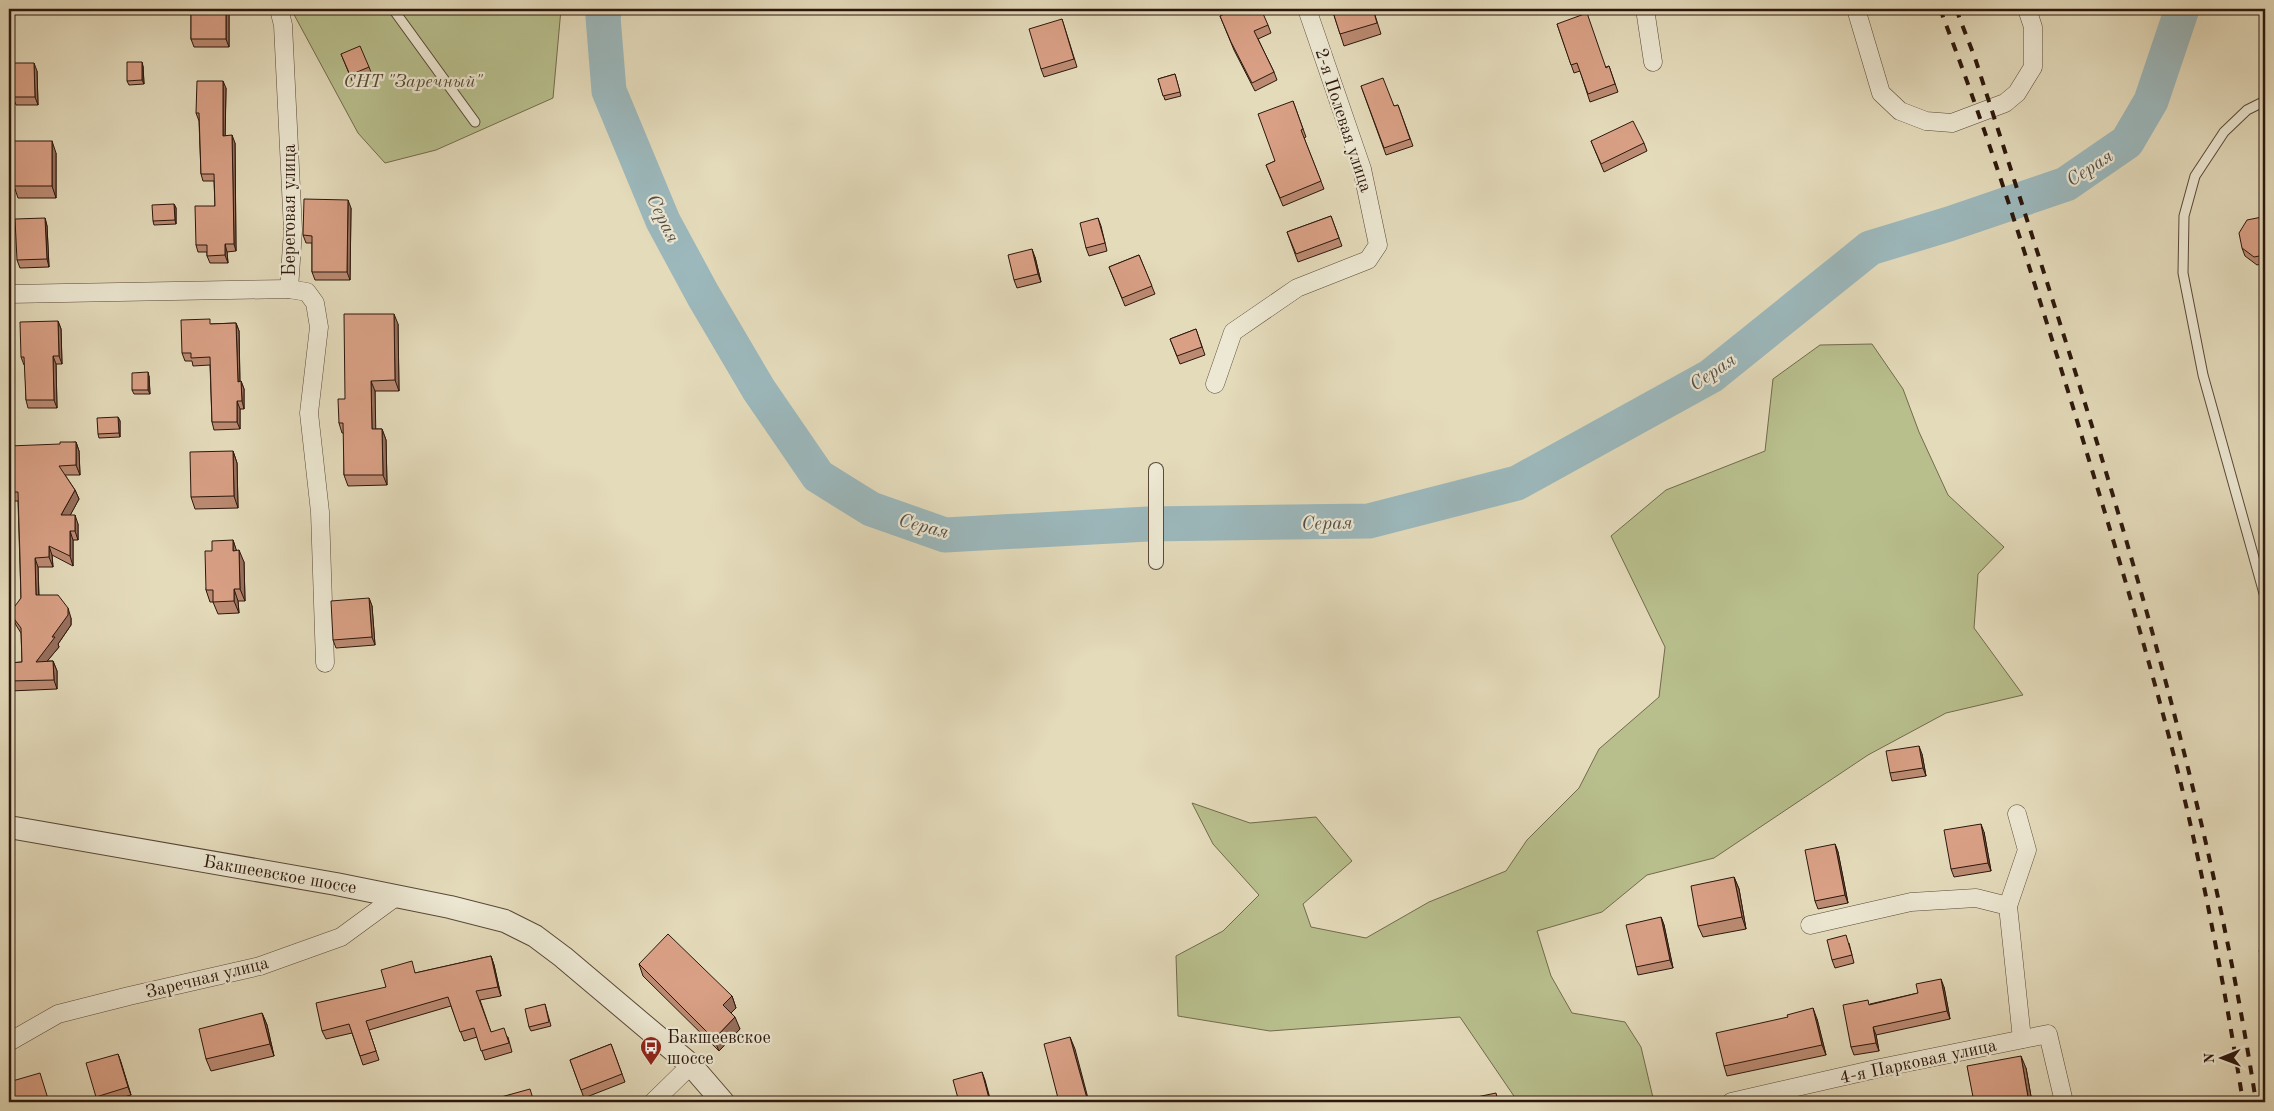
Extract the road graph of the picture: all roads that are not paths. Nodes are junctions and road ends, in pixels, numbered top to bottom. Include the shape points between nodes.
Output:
1 (278, 9) edge
2 (393, 9) edge
3 (1307, 9) edge
4 (1645, 9) edge
5 (1856, 9) edge
6 (2027, 9) edge
7 (1653, 62) dead end
8 (2265, 101) edge
9 (475, 122) dead end
10 (289, 289) junction
11 (9, 294) edge
12 (1215, 384) dead end
13 (1156, 470) dead end
14 (1156, 562) dead end
15 (2265, 597) edge
16 (325, 663) dead end
17 (2017, 814) dead end
18 (9, 827) edge
19 (397, 896) junction
20 (2008, 906) junction
21 (1810, 924) dead end
22 (2022, 1039) junction
23 (9, 1042) edge
24 (690, 1065) junction
25 (653, 1102) edge
26 (723, 1102) edge
27 (1731, 1102) edge
28 (2064, 1102) edge

1 - 10 street, Береговая улица via 283,25 293,230
2 - 9 lane
3 - 12 street, 2-я Полевая улица via 1362,169 1378,245 1368,260 1297,288 1233,332
4 - 7 street
5 - 6 street via 1882,93 1900,111 1926,121 1952,123 2005,103 2017,93 2033,67 2033,27
8 - 15 lane via 2247,110 2224,132 2195,176 2184,216 2182,273 2203,375
10 - 11 street
10 - 16 street, Береговая улица via 307,292 315,304 318,327 310,413 320,512
13 - 14 street
17 - 20 street via 2027,850
18 - 19 street, Бакшеевское шоссе
19 - 23 street, Заречная улица via 341,937 260,966 58,1014
19 - 24 street, Бакшеевское шоссе via 505,921 535,936
20 - 21 street via 1976,898 1911,902
20 - 22 street
22 - 27 street, 4-я Парковая улица
22 - 28 street, 4-я Парковая улица via 2048,1034
24 - 25 street
24 - 26 street, Бакшеевское шоссе

